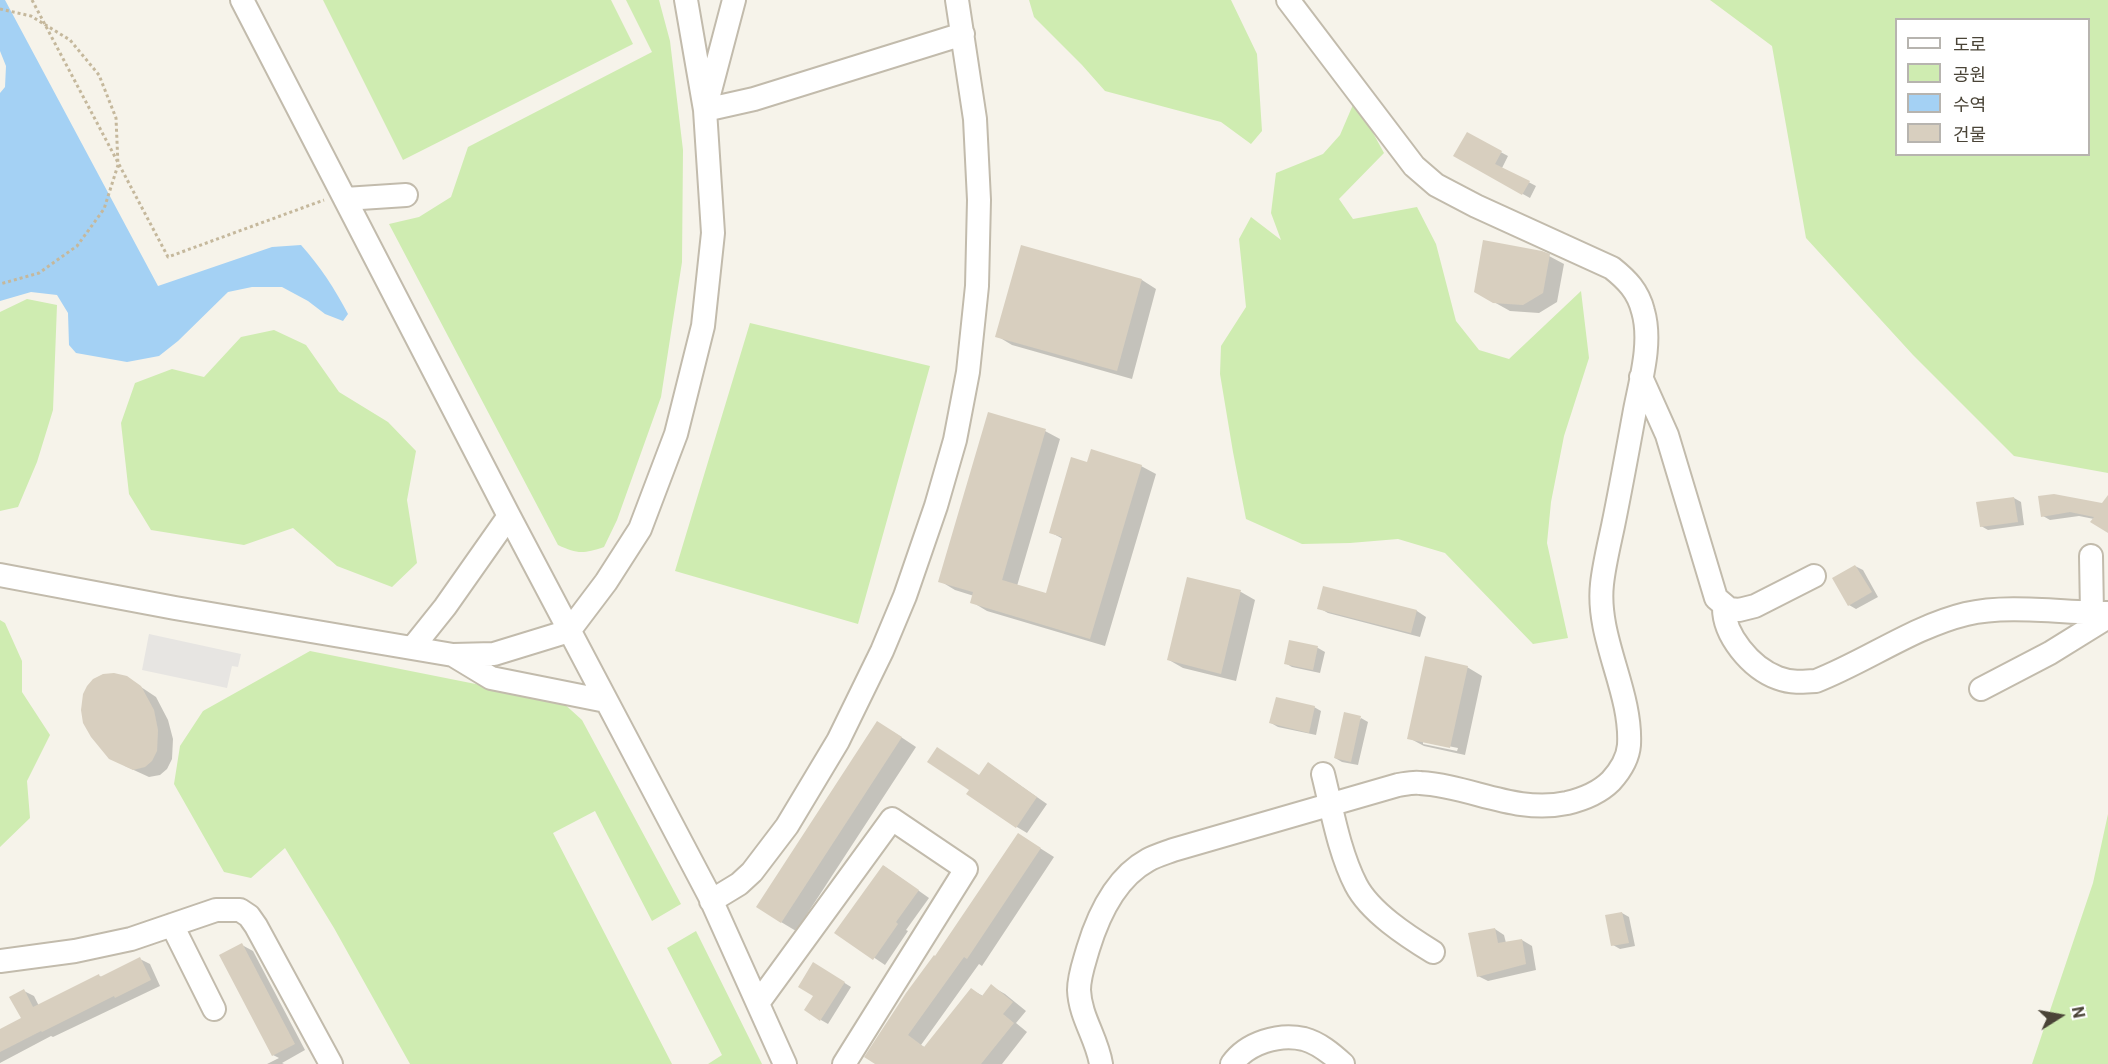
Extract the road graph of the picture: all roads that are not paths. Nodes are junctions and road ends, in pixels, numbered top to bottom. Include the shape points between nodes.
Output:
1 (242, 0) edge
2 (686, 0) edge
3 (734, 0) edge
4 (957, 0) edge
5 (1288, 0) edge
6 (963, 34) junction
7 (705, 110) junction
8 (406, 195) dead end
9 (343, 196) junction
10 (1641, 377) junction
11 (509, 516) junction
12 (2091, 556) dead end
13 (0, 575) edge
14 (1814, 576) dead end
15 (1724, 606) junction
16 (2103, 614) edge
17 (569, 631) junction
18 (413, 647) junction
19 (453, 655) junction
20 (1981, 689) dead end
21 (606, 701) junction
22 (1323, 774) dead end
23 (1330, 803) junction
24 (711, 901) junction
25 (172, 925) junction
26 (1432, 952) dead end
27 (0, 961) edge
28 (758, 1003) junction
29 (214, 1009) dead end
30 (331, 1064) edge
31 (785, 1064) edge
32 (844, 1064) edge
33 (1101, 1064) edge
34 (1232, 1064) edge
35 (1343, 1064) edge

1 - 9 street
2 - 7 street
3 - 7 street
4 - 6 street
5 - 10 street via 1414,166 1436,185 1604,264 1629,281 1646,325
6 - 7 street via 754,99
6 - 24 street via 975,119 979,200 977,286 955,440 936,506 905,596 838,741 787,826 752,872
7 - 17 street via 713,233 703,326 676,434 640,529
8 - 9 street
9 - 11 street
10 - 15 street via 1667,435 1712,590
10 - 23 street via 1602,586 1604,621 1628,723 1629,747 1621,769 1594,794 1553,806 1532,807 1419,783
11 - 17 street
11 - 18 street
12 - 16 street
13 - 18 street
14 - 15 street via 1755,606 1739,610
15 - 16 street via 1732,636 1748,656 1778,678 1797,682 1825,678 1944,620 1969,613 2002,610
16 - 20 street via 2050,653
17 - 19 street via 494,654
17 - 21 street
18 - 19 street
19 - 21 street via 491,678
21 - 24 street
22 - 23 street
23 - 26 street via 1357,887 1385,918
23 - 33 street via 1173,850 1131,872 1103,909 1081,972 1083,1016
24 - 28 street
25 - 27 street via 75,951
25 - 29 street
25 - 30 street via 227,908 249,916
28 - 31 street
28 - 32 street via 892,819 966,869
34 - 35 street via 1258,1043 1280,1038 1304,1039

